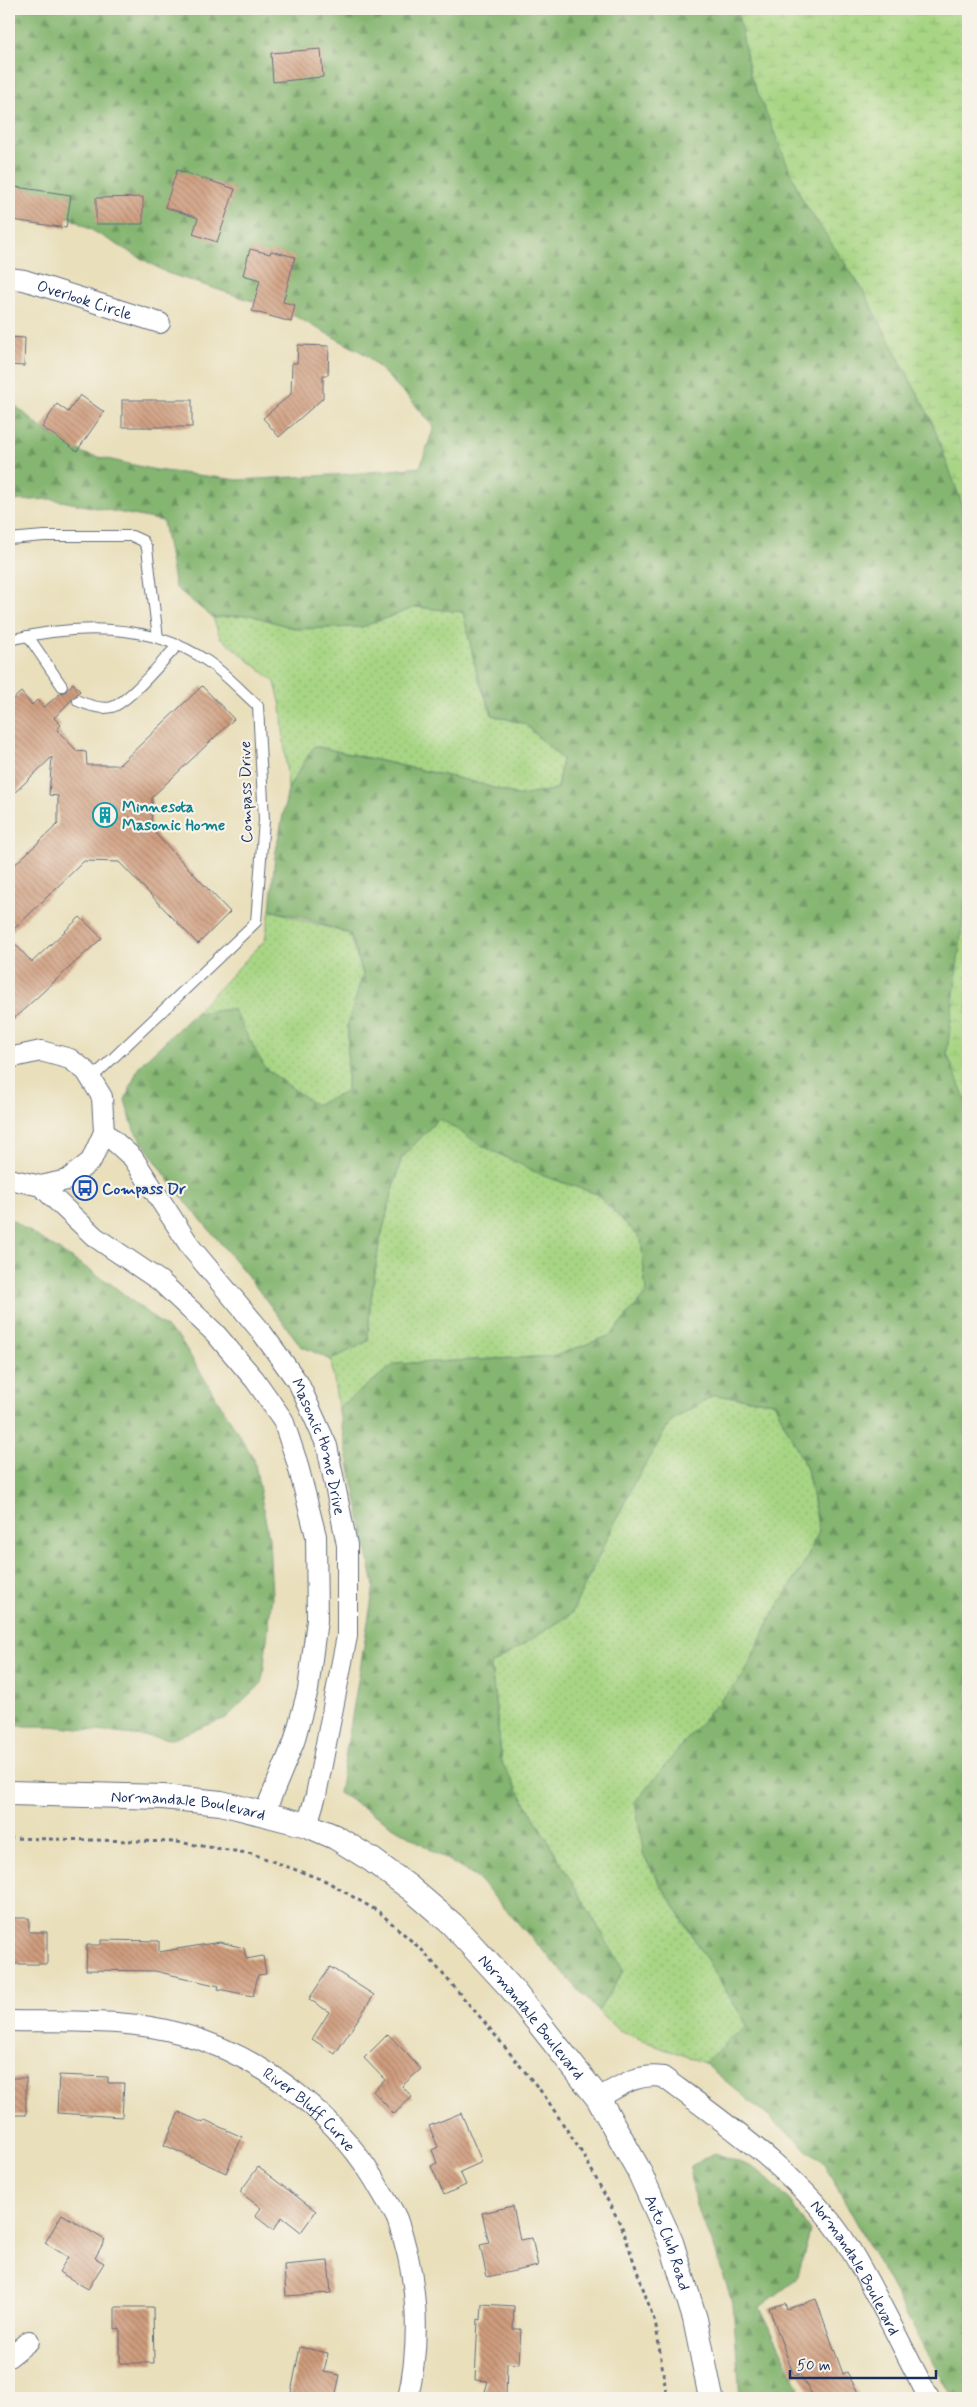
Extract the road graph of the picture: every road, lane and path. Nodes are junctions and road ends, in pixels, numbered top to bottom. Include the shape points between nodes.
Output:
1 (9, 278) edge
2 (160, 323) dead end
3 (9, 539) edge
4 (28, 636) junction
5 (158, 638) junction
6 (9, 640) edge
7 (178, 645) junction
8 (62, 686) dead end
9 (78, 701) dead end
10 (9, 1058) edge
11 (91, 1079) junction
12 (104, 1132) junction
13 (9, 1179) edge
14 (41, 1186) junction
15 (9, 1793) edge
16 (264, 1814) junction
17 (307, 1825) junction
18 (9, 1838) edge
19 (9, 2021) edge
20 (598, 2098) junction
21 (29, 2341) dead end
22 (9, 2356) edge
23 (408, 2398) edge
24 (667, 2398) edge
25 (711, 2398) edge
26 (929, 2398) edge

1 - 2 street, Overlook Circle
3 - 5 lane via 132,536 143,541 147,548
4 - 5 lane, Compass Drive via 117,629
4 - 6 lane, Compass Drive
4 - 8 lane
5 - 7 lane, Compass Drive
7 - 9 lane via 124,701 111,707 93,707
7 - 11 lane, Compass Drive via 208,661 258,706 264,820 256,922
10 - 11 street via 41,1051 70,1059
11 - 12 street via 102,1097
12 - 14 street via 91,1161 67,1180
12 - 17 street, Masonic Home Drive via 133,1158 192,1249 260,1330 299,1384 327,1446 347,1545 347,1636 316,1795
13 - 14 street
14 - 16 street, Masonic Home Drive via 95,1236 160,1281 215,1333 255,1380 283,1420 316,1536 317,1620 308,1690 294,1742
15 - 16 street, Normandale Boulevard via 163,1797 221,1803
16 - 17 street, Normandale Boulevard
17 - 20 street, Normandale Boulevard via 335,1837 372,1860 452,1924 511,1988
18 - 24 path via 177,1842 253,1854 326,1881 379,1912 423,1952 486,2024 544,2095 584,2156 622,2227 656,2326
19 - 23 street, River Bluff Curve via 132,2024 182,2034 230,2053 274,2078 316,2109 348,2141 375,2179 396,2218 409,2262 416,2307 415,2353
20 - 25 street, Auto Club Road via 638,2169 671,2242 695,2319
20 - 26 street, Normandale Boulevard via 648,2074 663,2077 740,2134 776,2166 813,2202 846,2244
21 - 22 street

